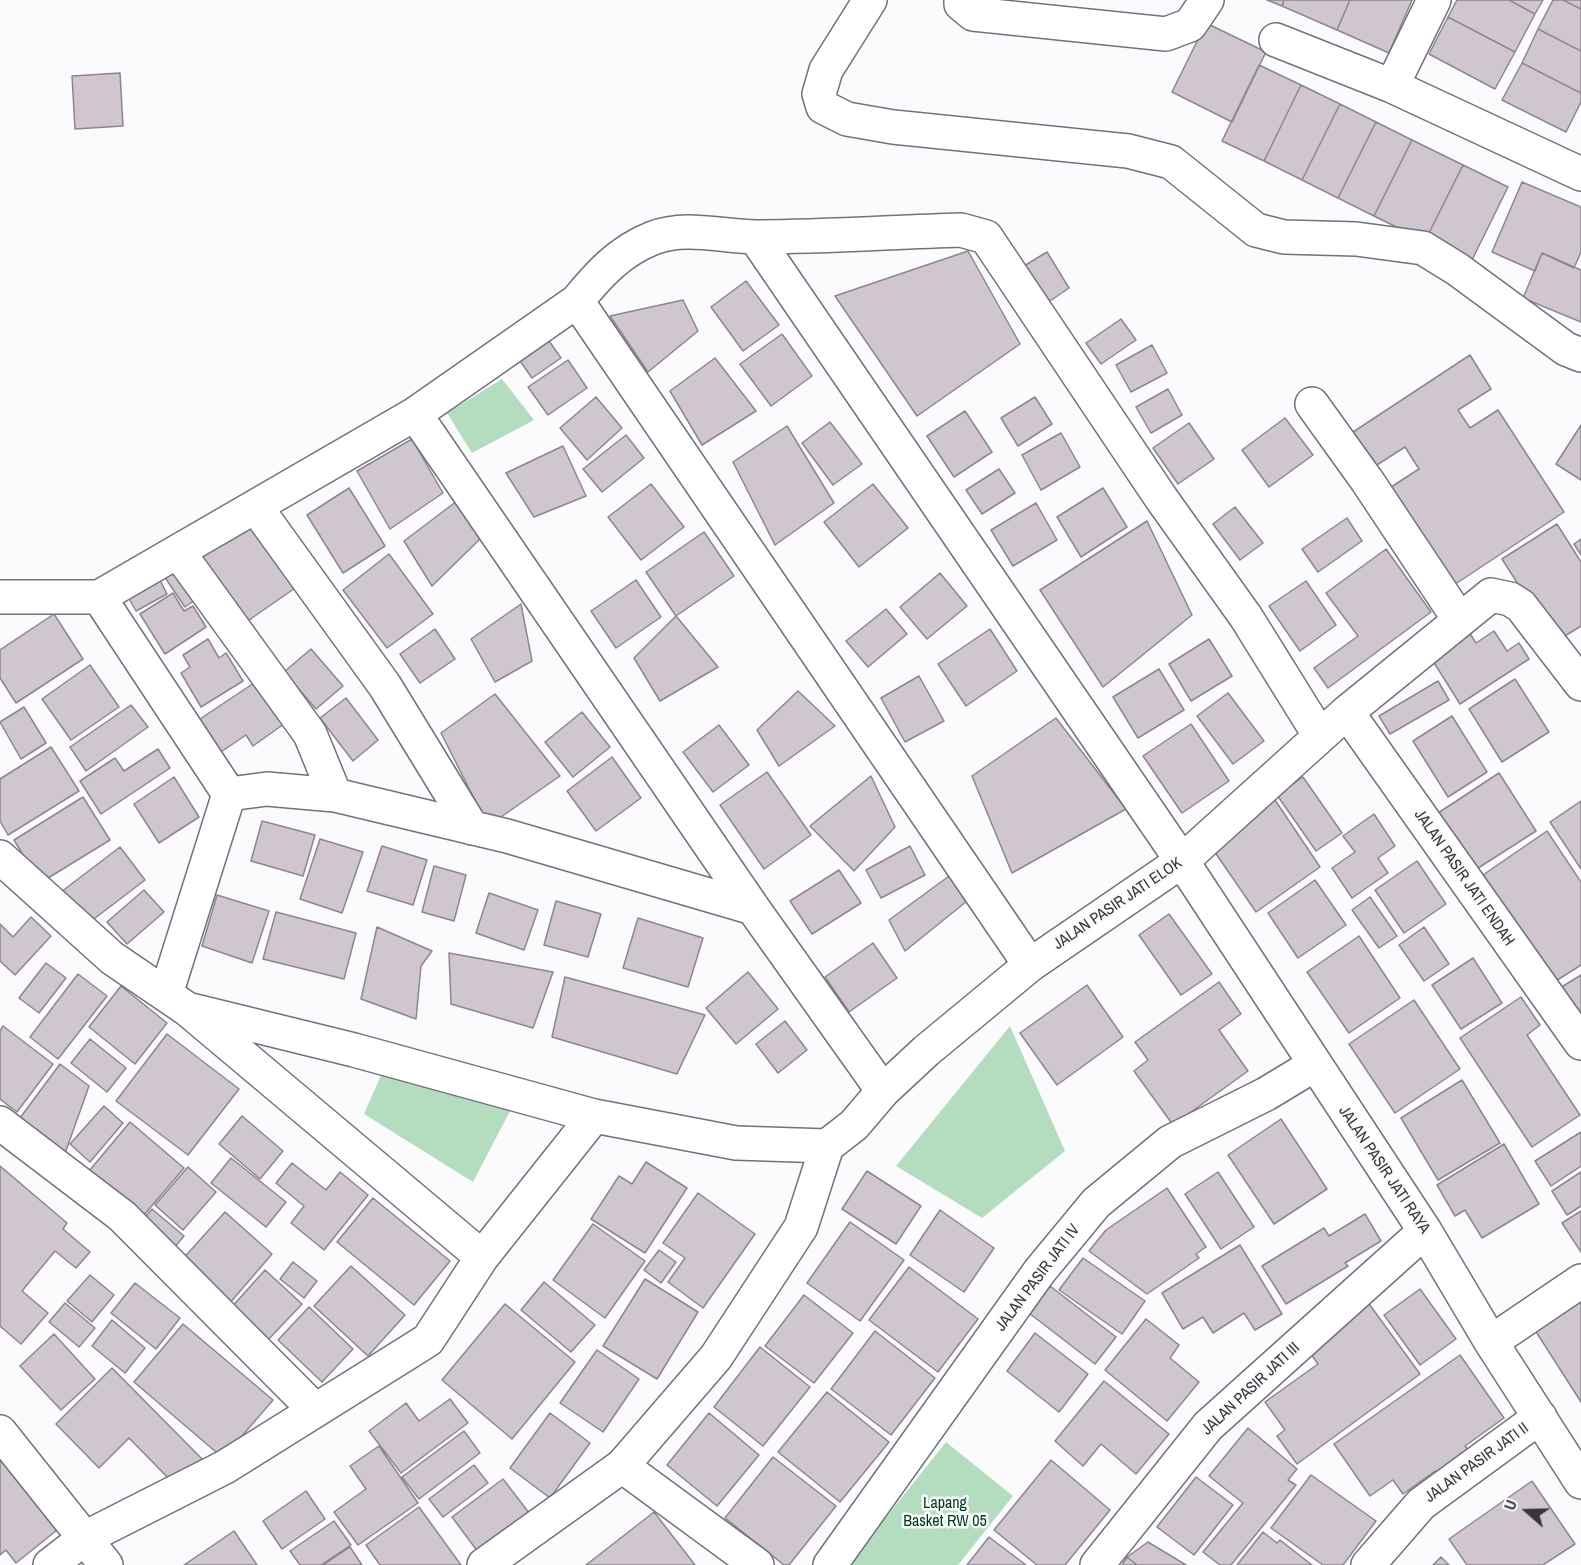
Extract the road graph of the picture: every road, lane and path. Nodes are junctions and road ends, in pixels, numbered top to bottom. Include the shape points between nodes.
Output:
1 (870, 0) edge
2 (961, 0) edge
3 (1207, 0) edge
4 (1434, 0) edge
5 (1276, 40) dead end
6 (1392, 86) junction
7 (1579, 168) edge
8 (755, 237) junction
9 (578, 301) junction
10 (1581, 355) edge
11 (1312, 404) dead end
12 (415, 414) junction
13 (258, 505) junction
14 (181, 551) junction
15 (0, 597) edge
16 (99, 597) junction
17 (1459, 619) junction
18 (1581, 684) edge
19 (1347, 712) junction
20 (1320, 736) junction
21 (229, 794) junction
22 (335, 795) junction
23 (472, 828) junction
24 (0, 857) edge
25 (1182, 861) junction
26 (753, 908) junction
27 (1030, 964) junction
28 (176, 1002) junction
29 (1581, 1043) edge
30 (1314, 1065) junction
31 (883, 1090) junction
32 (594, 1116) junction
33 (0, 1124) edge
34 (827, 1146) junction
35 (1425, 1231) junction
36 (482, 1257) junction
37 (1581, 1281) edge
38 (1491, 1342) junction
39 (315, 1410) junction
40 (1540, 1417) junction
41 (0, 1432) edge
42 (622, 1466) junction
43 (1581, 1482) edge
44 (86, 1538) junction
45 (50, 1565) edge
46 (106, 1565) edge
47 (484, 1565) edge
48 (757, 1565) edge
49 (830, 1565) edge
50 (1097, 1565) edge
51 (1368, 1565) edge

1 - 10 street via 826,70 819,94 823,107 847,119 1128,151 1171,162 1256,230 1284,237 1356,239 1423,248 1566,350
2 - 3 street via 972,14 1166,34 1190,25
4 - 6 street
5 - 6 street
6 - 7 street
8 - 9 street via 682,231 655,237 629,249 601,272
8 - 20 street via 962,230 986,237 1246,617
8 - 25 street, JALAN PASIR JATI RAYA
9 - 12 street
9 - 27 street
11 - 17 street
12 - 13 street
12 - 26 street
13 - 14 street
13 - 23 street via 385,686
14 - 16 street
14 - 22 street via 310,734
15 - 16 street
16 - 21 street
17 - 18 street, JALAN PASIR JATI ELOK via 1491,595 1510,599 1521,606
17 - 19 street, JALAN PASIR JATI ELOK
19 - 20 street, JALAN PASIR JATI ELOK
19 - 29 street, JALAN PASIR JATI ENDAH
20 - 25 street, JALAN PASIR JATI ELOK
21 - 22 street via 267,789
21 - 28 street
22 - 23 street
23 - 26 street
24 - 28 street via 112,958
25 - 27 street, JALAN PASIR JATI ELOK
25 - 30 street, JALAN PASIR JATI RAYA
26 - 31 street
27 - 31 street, JALAN PASIR JATI ELOK
28 - 32 street
28 - 36 street
30 - 35 street, JALAN PASIR JATI RAYA
30 - 49 street, JALAN PASIR JATI IV via 1266,1095 1170,1142 1096,1203 1039,1272
31 - 34 street, JALAN PASIR JATI ELOK via 854,1125
32 - 34 street via 736,1143
32 - 36 street
33 - 39 street via 122,1216
34 - 42 street via 801,1227 716,1357
35 - 38 street, JALAN PASIR JATI RAYA
35 - 50 street, JALAN PASIR JATI III via 1208,1426
36 - 39 street via 428,1340
37 - 38 street
38 - 40 street, JALAN PASIR JATI RAYA
39 - 44 street via 225,1467
40 - 43 street, JALAN PASIR JATI RAYA
40 - 51 street, JALAN PASIR JATI II via 1421,1504
41 - 44 street
42 - 47 street
42 - 48 street
44 - 45 street
44 - 46 street

